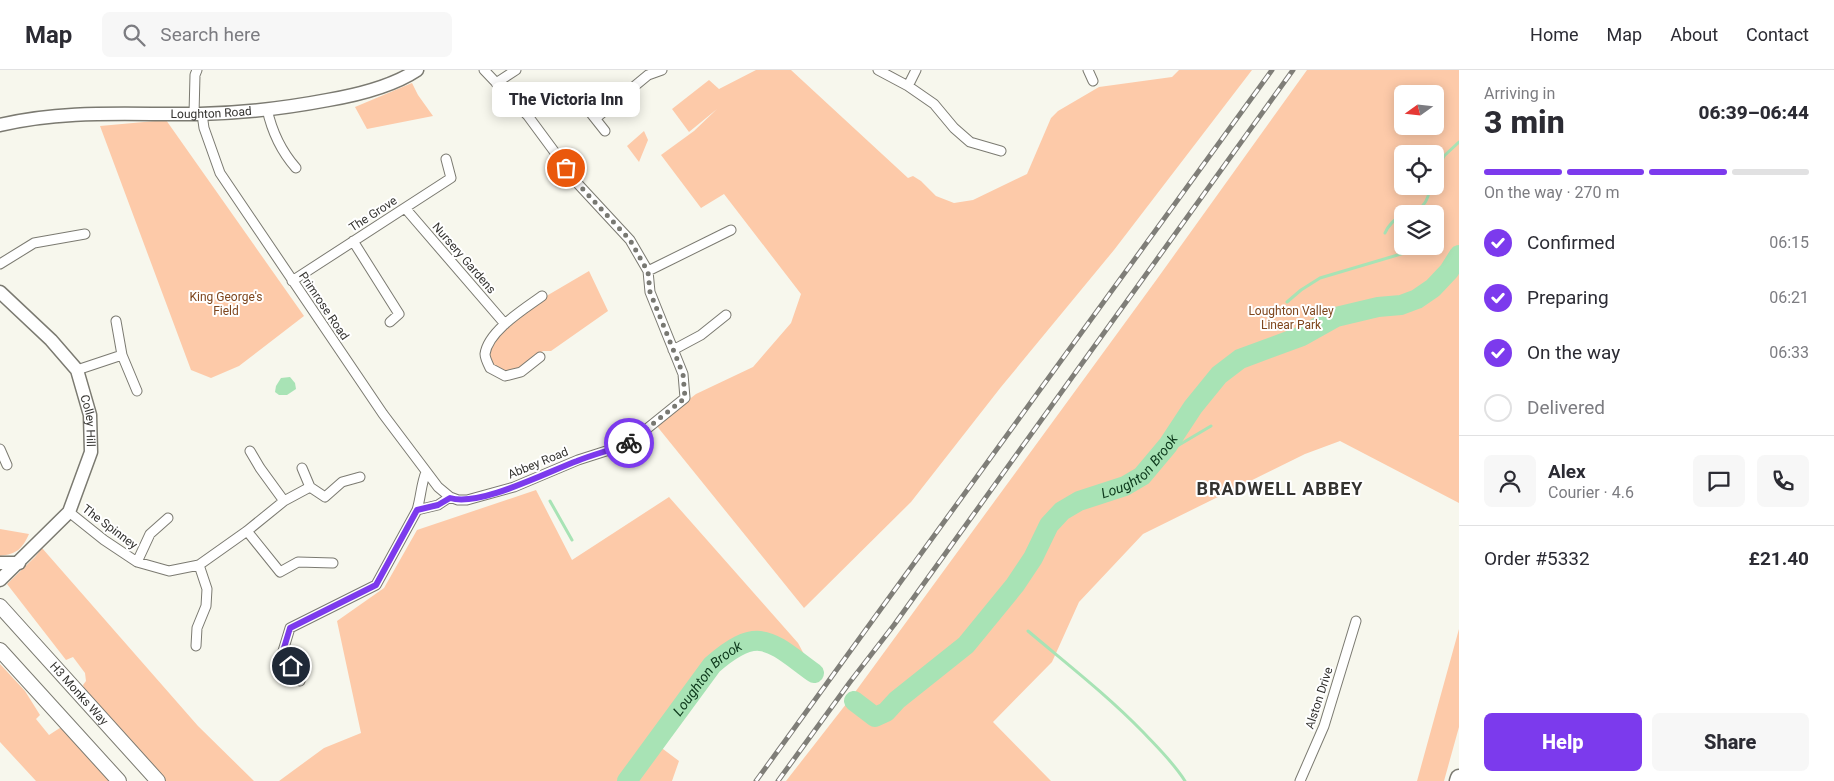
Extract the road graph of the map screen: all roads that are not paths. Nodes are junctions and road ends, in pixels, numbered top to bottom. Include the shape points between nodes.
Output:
1 (198, 70) edge
2 (417, 70) edge
3 (484, 70) edge
4 (516, 70) edge
5 (662, 70) edge
6 (878, 70) edge
7 (916, 70) edge
8 (1088, 70) edge
9 (1094, 81) dead end
10 (496, 83) junction
11 (908, 86) junction
12 (586, 108) dead end
13 (267, 109) junction
14 (198, 114) junction
15 (596, 118) junction
16 (0, 125) edge
17 (606, 131) dead end
18 (1001, 151) dead end
19 (446, 159) dead end
20 (296, 168) dead end
21 (405, 208) junction
22 (731, 230) dead end
23 (85, 234) dead end
24 (353, 241) junction
25 (0, 264) edge
26 (648, 272) junction
27 (292, 281) junction
28 (0, 292) edge
29 (542, 296) dead end
30 (726, 316) dead end
31 (116, 321) dead end
32 (390, 322) dead end
33 (505, 324) junction
34 (673, 350) junction
35 (122, 355) junction
36 (540, 357) dead end
37 (77, 370) junction
38 (137, 392) dead end
39 (0, 449) edge
40 (250, 451) dead end
41 (7, 465) dead end
42 (302, 468) dead end
43 (426, 472) junction
44 (360, 477) dead end
45 (310, 487) junction
46 (450, 498) junction
47 (284, 501) junction
48 (417, 510) junction
49 (69, 512) junction
50 (168, 518) dead end
51 (247, 531) junction
52 (136, 562) junction
53 (0, 563) edge
54 (19, 563) junction
55 (333, 563) dead end
56 (200, 565) junction
57 (0, 580) edge
58 (0, 606) edge
59 (1356, 621) dead end
60 (196, 646) dead end
61 (0, 650) edge
62 (300, 681) dead end
63 (119, 781) edge
64 (158, 781) edge
65 (1300, 781) edge

1 - 14 street, Primrose Road via 195,75
2 - 13 street, Loughton Road via 406,77 349,96
3 - 10 street
4 - 10 street
5 - 15 street via 648,75
6 - 11 street
7 - 11 street
8 - 9 street
10 - 26 street via 528,116 579,185 630,240
11 - 18 street via 934,104 970,142
12 - 15 street
13 - 14 street, Loughton Road
13 - 20 street via 285,156
14 - 16 street, Loughton Road via 70,114
14 - 27 street, Primrose Road via 220,173
15 - 17 street
19 - 21 street, The Grove via 451,178
21 - 24 street, The Grove
21 - 33 street, Nursery Gardens
22 - 26 street
23 - 25 street via 34,243
24 - 27 street, The Grove
24 - 32 street via 399,314
26 - 34 street via 650,292
27 - 43 street, Primrose Road
28 - 37 street, Colley Hill
29 - 33 street
30 - 34 street
31 - 35 street
33 - 36 street via 490,339 485,355 490,368 505,376 521,372
34 - 46 street, Abbey Road via 683,374 685,398 628,444 578,460 514,487 468,500
35 - 37 street
35 - 38 street
37 - 49 street, Colley Hill via 90,415 91,452
39 - 41 street
40 - 47 street
42 - 45 street
43 - 46 street, Primrose Road
43 - 48 street
44 - 45 street via 342,482 324,497
45 - 47 street, The Spinney
46 - 48 street, Abbey Road
47 - 51 street, The Spinney
48 - 62 street via 376,585 290,628 283,651
49 - 52 street, The Spinney
49 - 54 street, Colley Hill
50 - 52 street, The Spinney via 150,534
51 - 55 street via 280,572 298,562
51 - 56 street, The Spinney
52 - 56 street, The Spinney via 169,571
53 - 54 street
54 - 57 street, Colley Hill
56 - 60 street via 208,589 206,606 197,628
58 - 64 main road, H3 Monks Way
59 - 65 street, Alston Drive via 1324,726
61 - 63 main road

